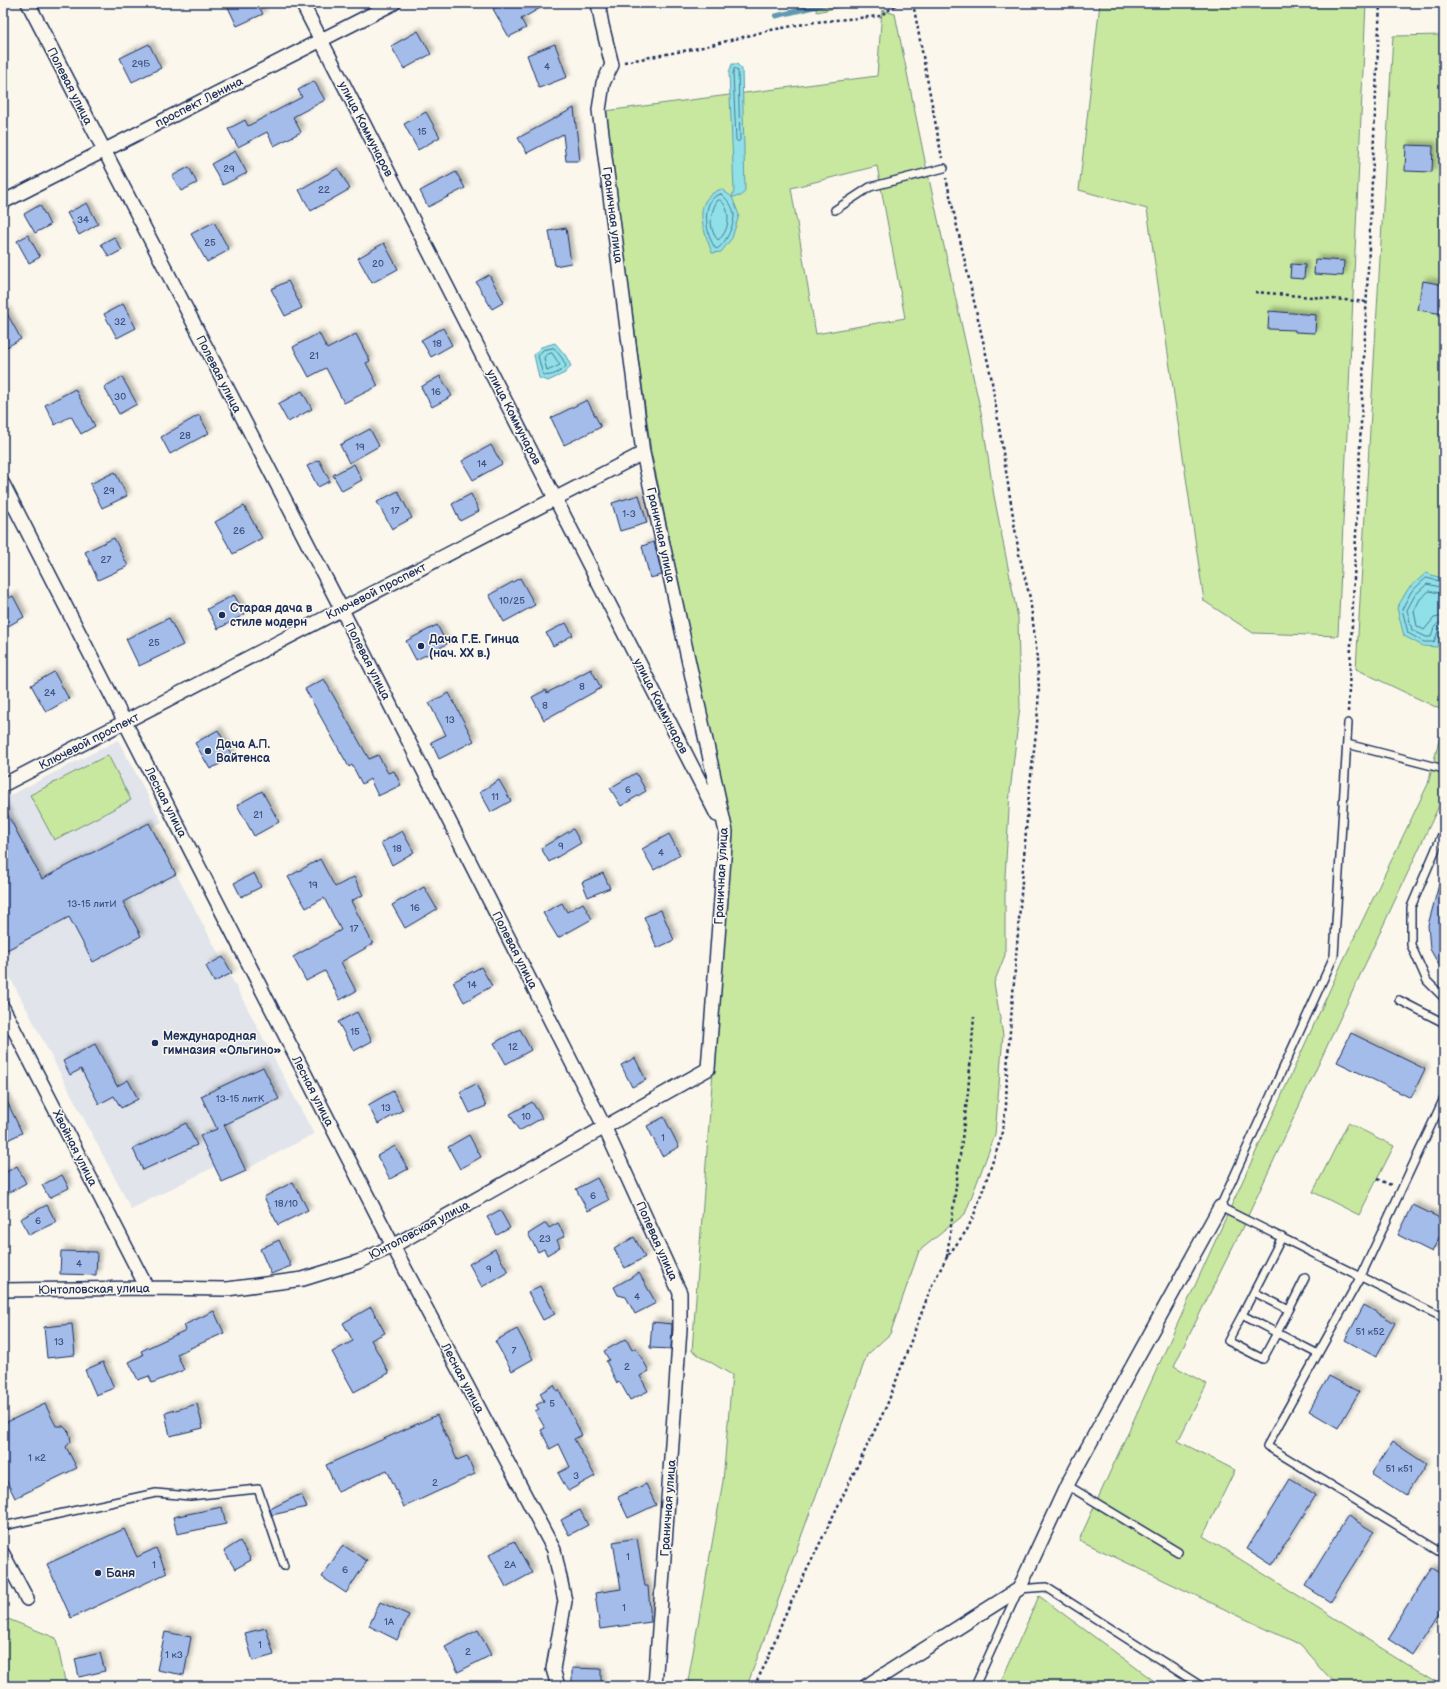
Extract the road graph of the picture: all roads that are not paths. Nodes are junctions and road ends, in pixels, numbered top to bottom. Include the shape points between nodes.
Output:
1 (28, 3) edge
2 (302, 3) edge
3 (394, 3) edge
4 (598, 3) edge
5 (321, 40) junction
6 (104, 150) junction
7 (944, 168) road end
8 (3, 202) edge
9 (835, 210) dead end
10 (643, 453) junction
11 (3, 484) edge
12 (555, 498) junction
13 (342, 610) junction
14 (125, 722) junction
15 (1348, 723) road end
16 (1347, 744) junction
17 (1444, 769) edge
18 (3, 785) edge
19 (1444, 830) edge
20 (726, 832) junction
21 (1444, 998) edge
22 (1399, 1000) dead end
23 (3, 1008) edge
24 (1444, 1023) edge
25 (708, 1069) joint
26 (1444, 1098) edge
27 (604, 1126) junction
28 (1220, 1207) junction
29 (1282, 1237) junction
30 (393, 1246) junction
31 (1361, 1276) junction
32 (1305, 1278) dead end
33 (147, 1288) junction
34 (3, 1290) edge
35 (1254, 1292) junction
36 (1289, 1310) junction
37 (1242, 1315) junction
38 (1444, 1318) edge
39 (680, 1329) joint
40 (1277, 1333) junction
41 (1318, 1354) junction
42 (1067, 1486) junction
43 (3, 1526) edge
44 (1178, 1552) dead end
45 (3, 1554) edge
46 (1444, 1554) edge
47 (284, 1566) dead end
48 (1020, 1589) junction
49 (27, 1599) dead end
50 (558, 1686) edge
51 (655, 1686) edge
52 (866, 1686) edge
53 (976, 1686) edge
54 (1201, 1686) edge

1 - 6 street, Полевая улица
2 - 5 street, улица Коммунаров
3 - 5 street, проспект Ленина
4 - 10 street, Граничная улица via 612,65 603,82 599,110
5 - 6 street, проспект Ленина
5 - 12 street, улица Коммунаров
6 - 8 street, проспект Ленина
6 - 13 street, Полевая улица
7 - 9 lane via 870,187
10 - 12 street, Ключевой проспект
10 - 20 street, Граничная улица
11 - 14 street, Лесная улица
12 - 13 street, Ключевой проспект
12 - 20 street, улица Коммунаров
13 - 14 street, Ключевой проспект
13 - 27 street, Полевая улица
14 - 18 street, Ключевой проспект
14 - 30 street, Лесная улица
15 - 16 lane
16 - 17 lane
16 - 28 lane via 1334,956
19 - 21 lane via 1411,907 1411,945 1427,981
20 - 25 street, Граничная улица
22 - 24 lane
23 - 33 street, Хвойная улица
25 - 27 street, Юнтоловская улица
26 - 31 lane
27 - 30 street, Юнтоловская улица
27 - 39 street, Полевая улица via 680,1293
28 - 29 lane
28 - 42 street
29 - 31 lane
29 - 35 lane
30 - 33 street, Юнтоловская улица via 358,1262 304,1279 227,1289
30 - 50 street, Лесная улица via 554,1550 565,1600 553,1669
31 - 38 lane
31 - 41 lane
32 - 36 lane
33 - 34 street, Юнтоловская улица
35 - 36 lane
35 - 37 lane
36 - 40 lane
37 - 40 lane
37 - 40 lane via 1228,1341 1263,1359
39 - 51 street, Граничная улица
40 - 41 lane
41 - 46 lane via 1267,1446
42 - 44 lane
42 - 48 street
43 - 47 lane via 156,1493 190,1496 258,1489
45 - 49 street
48 - 52 street
48 - 53 lane
48 - 54 lane via 1046,1587

